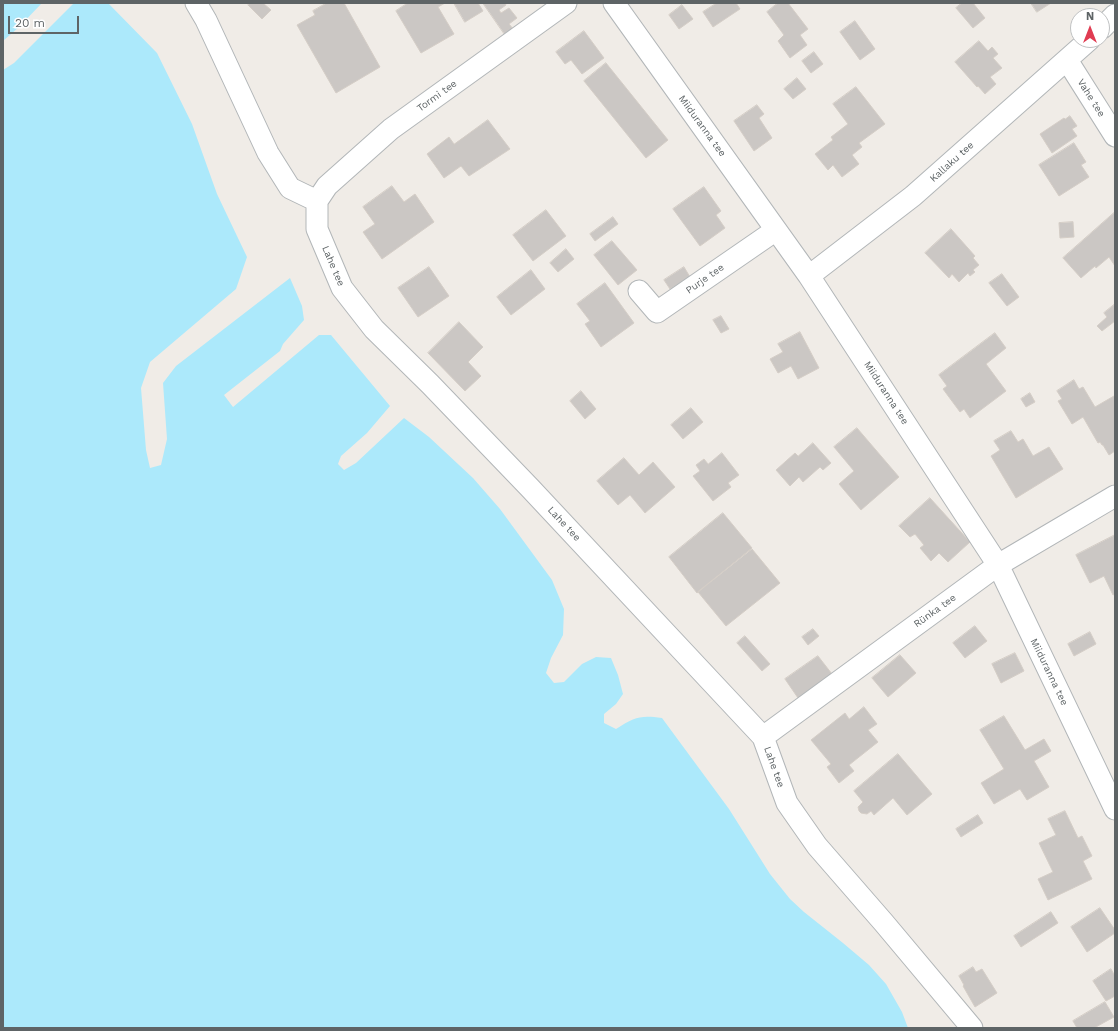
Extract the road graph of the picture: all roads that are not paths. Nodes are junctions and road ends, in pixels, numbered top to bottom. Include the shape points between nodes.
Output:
1 (196, 3) edge
2 (566, 3) edge
3 (614, 3) edge
4 (1080, 48) edge
5 (1067, 60) junction
6 (1115, 136) edge
7 (317, 201) junction
8 (776, 230) junction
9 (809, 276) junction
10 (639, 291) dead end
11 (1115, 496) edge
12 (998, 565) junction
13 (763, 737) junction
14 (1115, 809) edge
15 (972, 1028) edge

1 - 7 street via 268,153 290,188
2 - 7 street, Tormi tee via 391,129 327,186
3 - 8 street, Miiduranna tee
4 - 5 street, Kallaku tee
5 - 6 street, Vahe tee
5 - 9 street, Kallaku tee via 913,196
7 - 13 street, Lahe tee via 317,229 342,288 374,329 530,488
8 - 9 street, Miiduranna tee
8 - 10 street, Purje tee via 657,312
9 - 12 street, Miiduranna tee
11 - 12 street, Rünka tee
12 - 13 street, Rünka tee
12 - 14 street, Miiduranna tee
13 - 15 street, Lahe tee via 787,803 818,846

